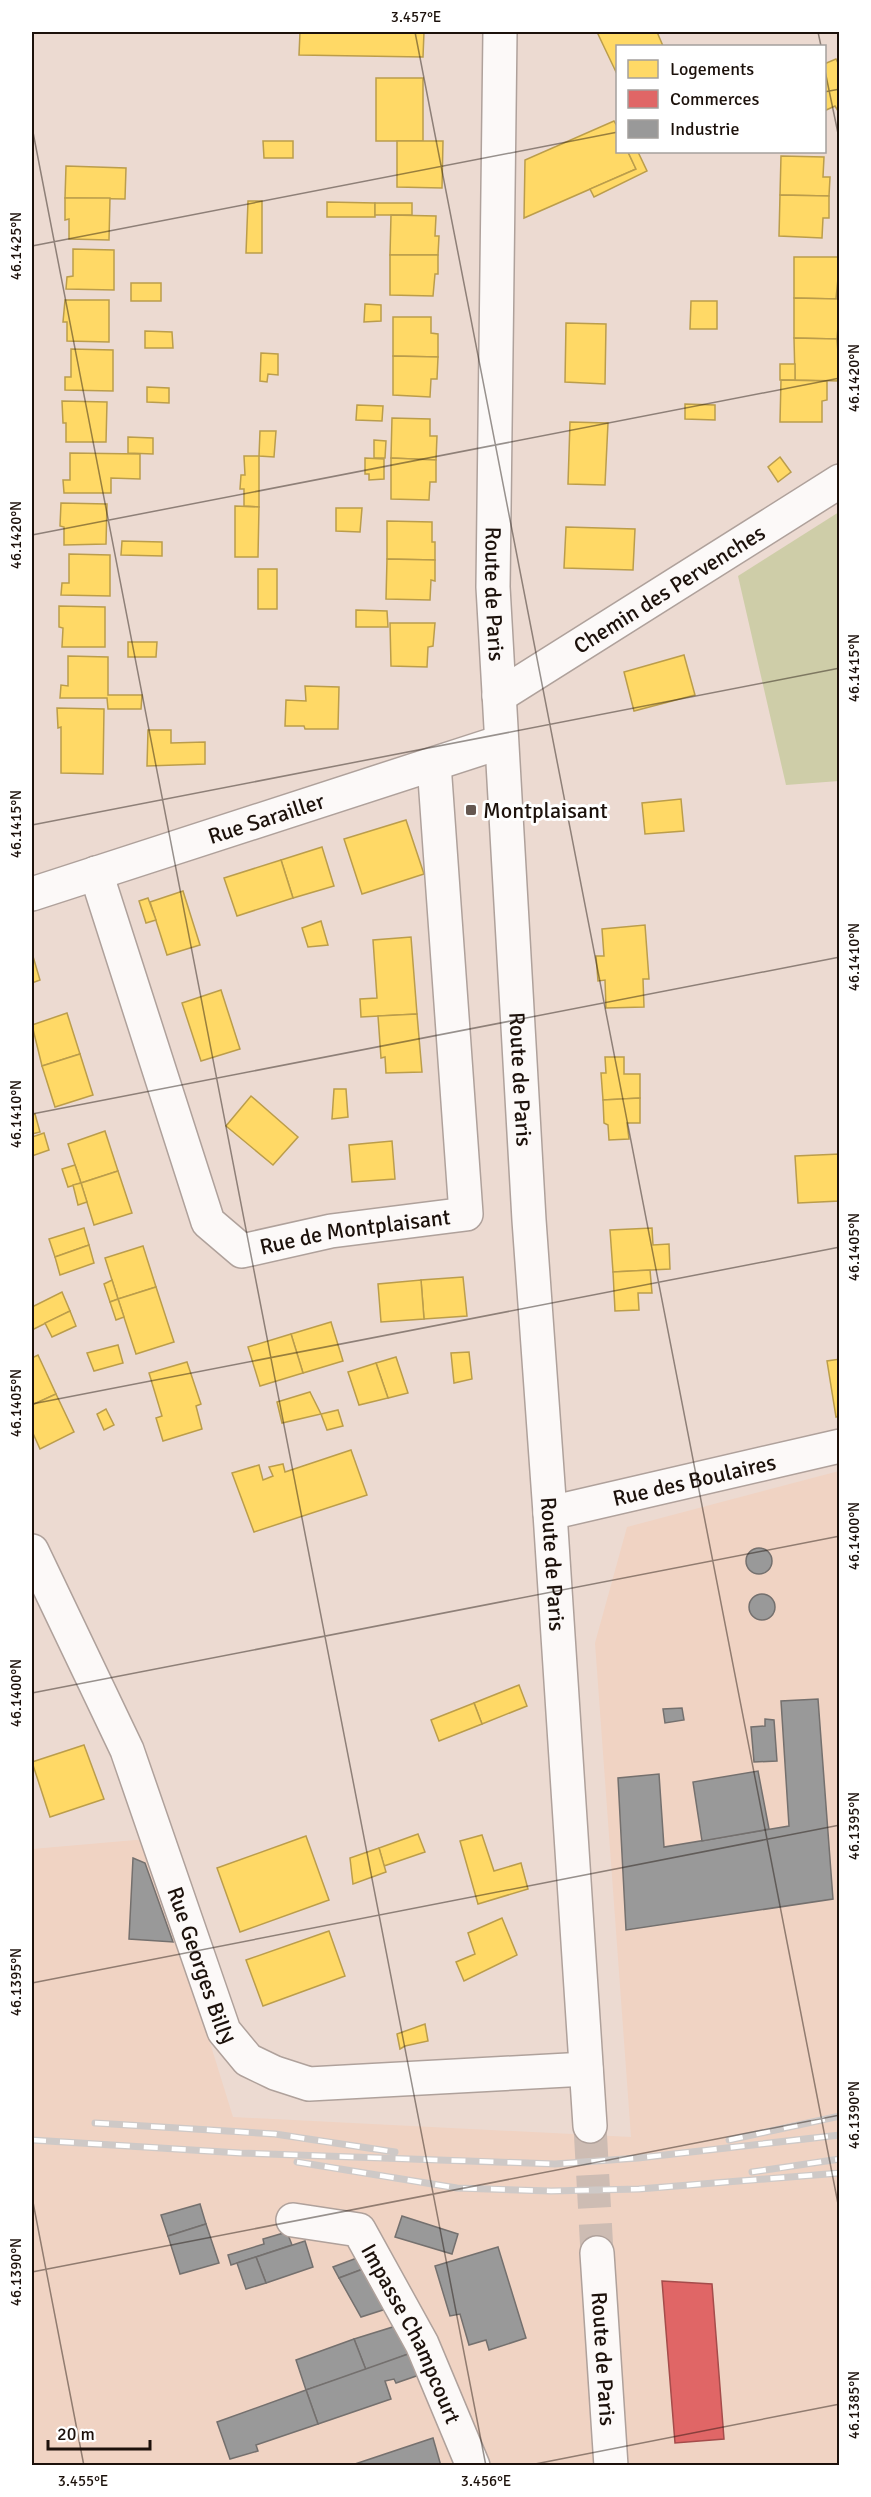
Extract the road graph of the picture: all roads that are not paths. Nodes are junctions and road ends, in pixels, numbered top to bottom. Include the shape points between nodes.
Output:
1 (500, 32) edge
2 (840, 481) edge
3 (499, 696) junction
4 (501, 742) junction
5 (434, 764) junction
6 (96, 873) junction
7 (32, 894) edge
8 (840, 1446) edge
9 (550, 1513) junction
10 (32, 1551) edge
11 (586, 2069) junction
12 (590, 2126) tunnel mouth
13 (293, 2220) dead end
14 (597, 2253) tunnel mouth
15 (473, 2466) edge
16 (611, 2466) edge

1 - 3 street, Route de Paris via 493,587
2 - 3 street, Chemin des Pervenches
3 - 4 street, Route de Paris
4 - 5 street, Rue Sarailler
4 - 9 street, Route de Paris
5 - 6 street, Rue Sarailler
5 - 6 street, Rue de Montplaisant via 466,1214 332,1231 242,1251 208,1222
6 - 7 street, Rue Sarailler
8 - 9 street, Rue des Boulaires
9 - 11 street, Route de Paris
10 - 11 street, Rue Georges Billy via 126,1750 224,2031 248,2060 309,2084
11 - 12 street, Route de Paris
13 - 15 street, Impasse Champcourt via 359,2230 422,2344
14 - 16 street, Route de Paris

